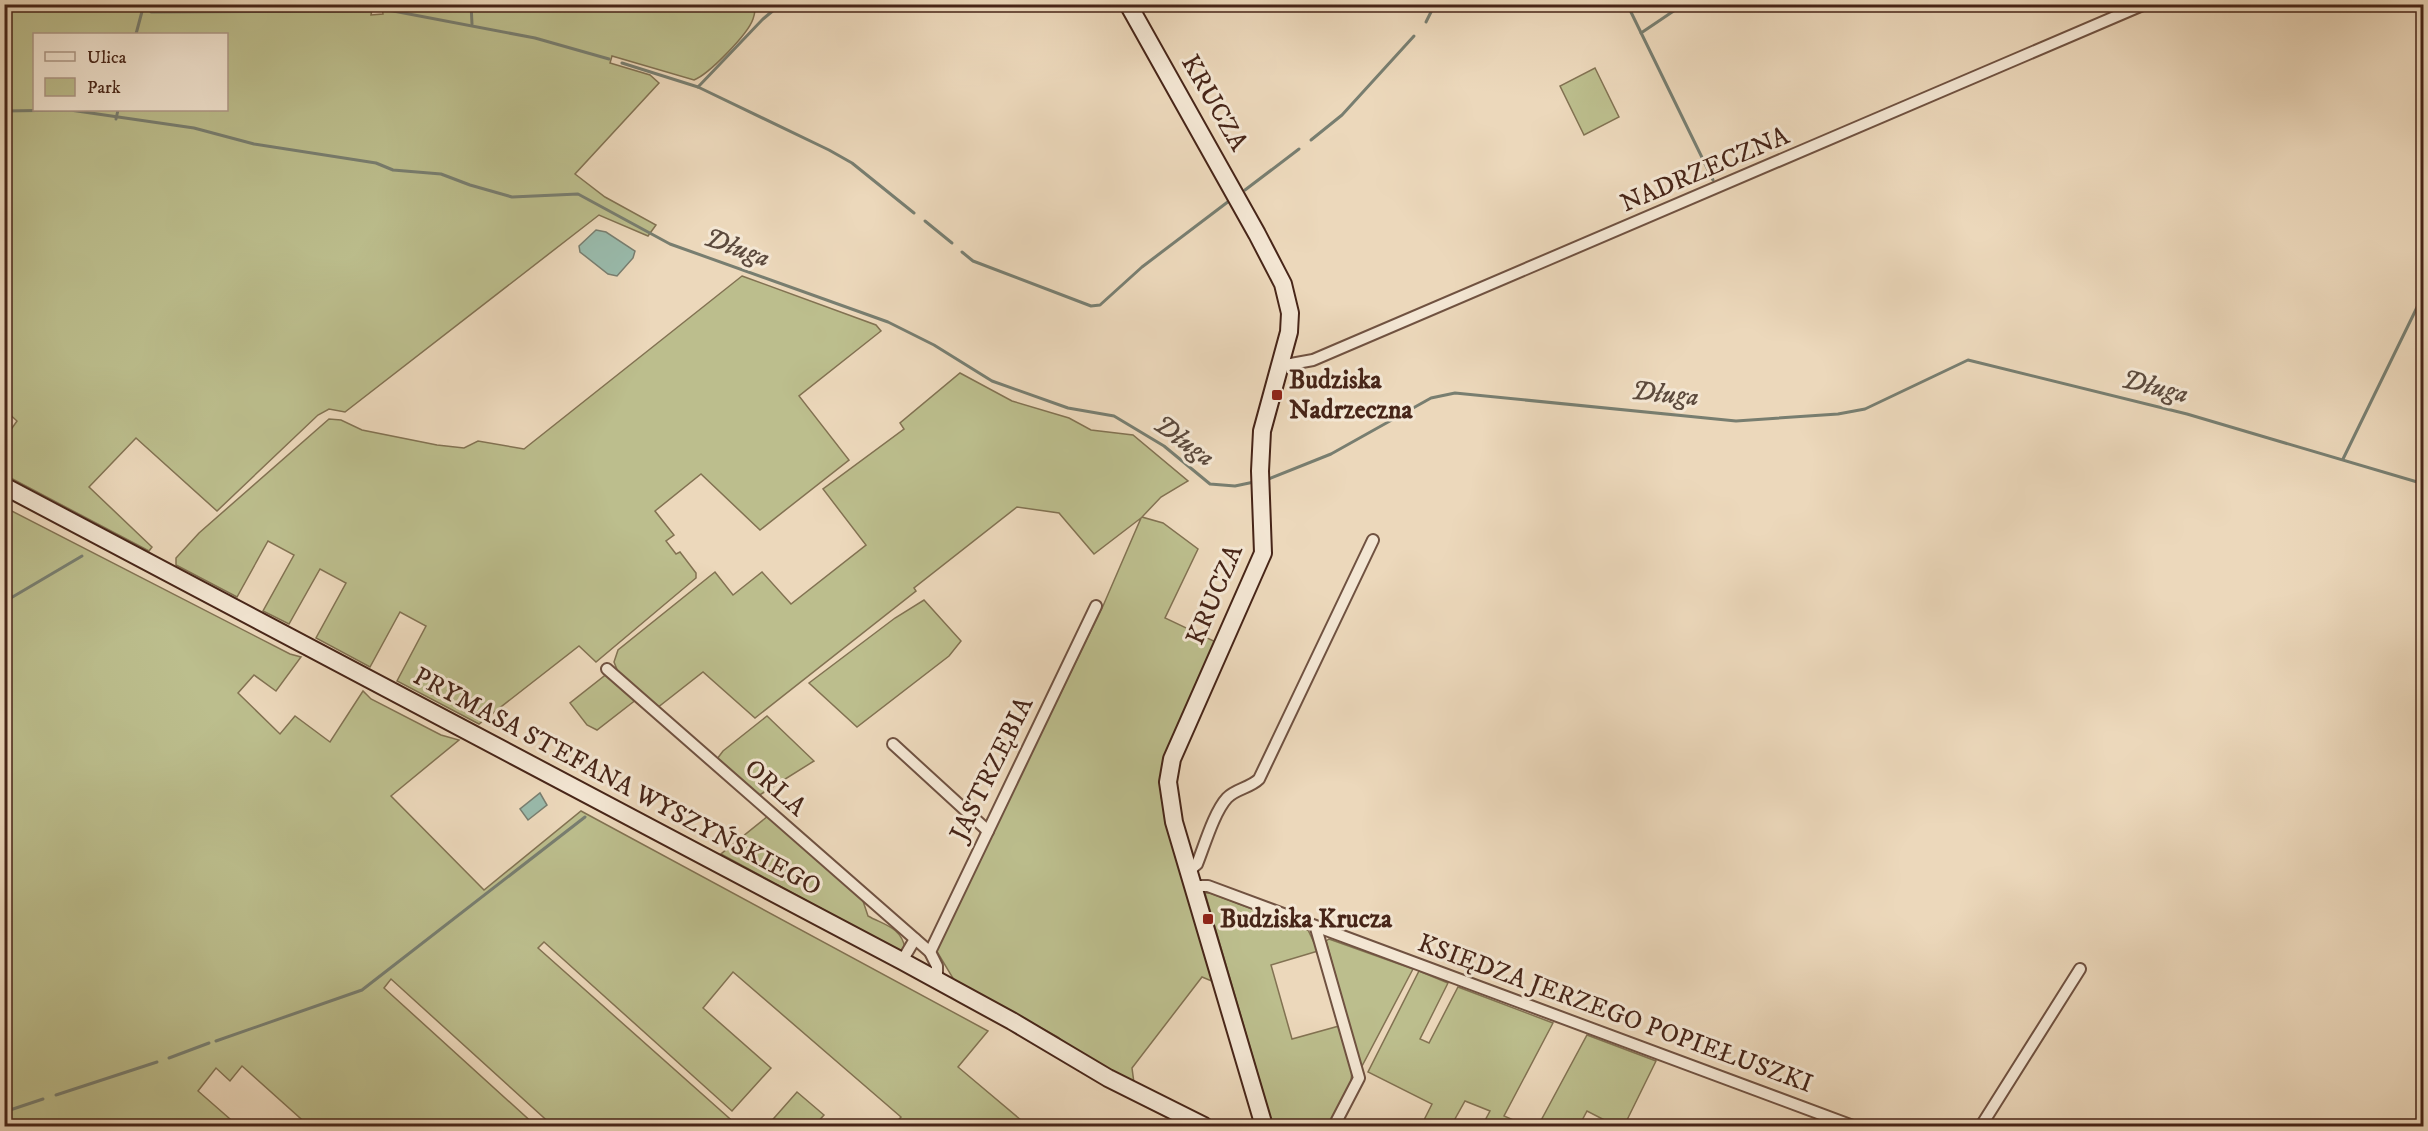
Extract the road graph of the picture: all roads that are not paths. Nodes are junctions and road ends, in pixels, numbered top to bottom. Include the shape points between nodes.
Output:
1 (1128, 4) edge
2 (2145, 4) edge
3 (1280, 366) junction
4 (4, 486) edge
5 (1373, 540) dead end
6 (1096, 606) dead end
7 (607, 669) dead end
8 (893, 744) dead end
9 (988, 831) junction
10 (1191, 879) junction
11 (1316, 928) junction
12 (915, 939) junction
13 (930, 952) junction
14 (902, 961) junction
15 (2080, 969) dead end
16 (937, 980) junction
17 (1181, 1122) edge
18 (1261, 1124) edge
19 (1204, 1126) edge
20 (1334, 1126) edge
21 (1853, 1126) edge
22 (1981, 1126) edge

1 - 3 street, KRUCZA via 1283,284 1290,314
2 - 3 street, NADRZECZNA via 1313,360
3 - 10 street, KRUCZA via 1262,431 1264,542 1257,570 1179,738 1168,772 1171,811
4 - 14 street, PRYMASA STEFANA WYSZYŃSKIEGO
5 - 10 street via 1259,779 1224,801
6 - 9 street, JASTRZĘBIA
7 - 12 street, ORLA
8 - 9 street
9 - 13 street, JASTRZĘBIA
10 - 11 street, KSIĘDZA JERZEGO POPIEŁUSZKI
10 - 18 street, KRUCZA
11 - 20 street via 1359,1078
11 - 21 street, KSIĘDZA JERZEGO POPIEŁUSZKI
12 - 13 street, ORLA
12 - 14 street
13 - 16 street via 937,966
14 - 16 street, PRYMASA STEFANA WYSZYŃSKIEGO
15 - 22 street
16 - 17 street, PRYMASA STEFANA WYSZYŃSKIEGO via 1012,1020
17 - 19 street, PRYMASA STEFANA WYSZYŃSKIEGO

